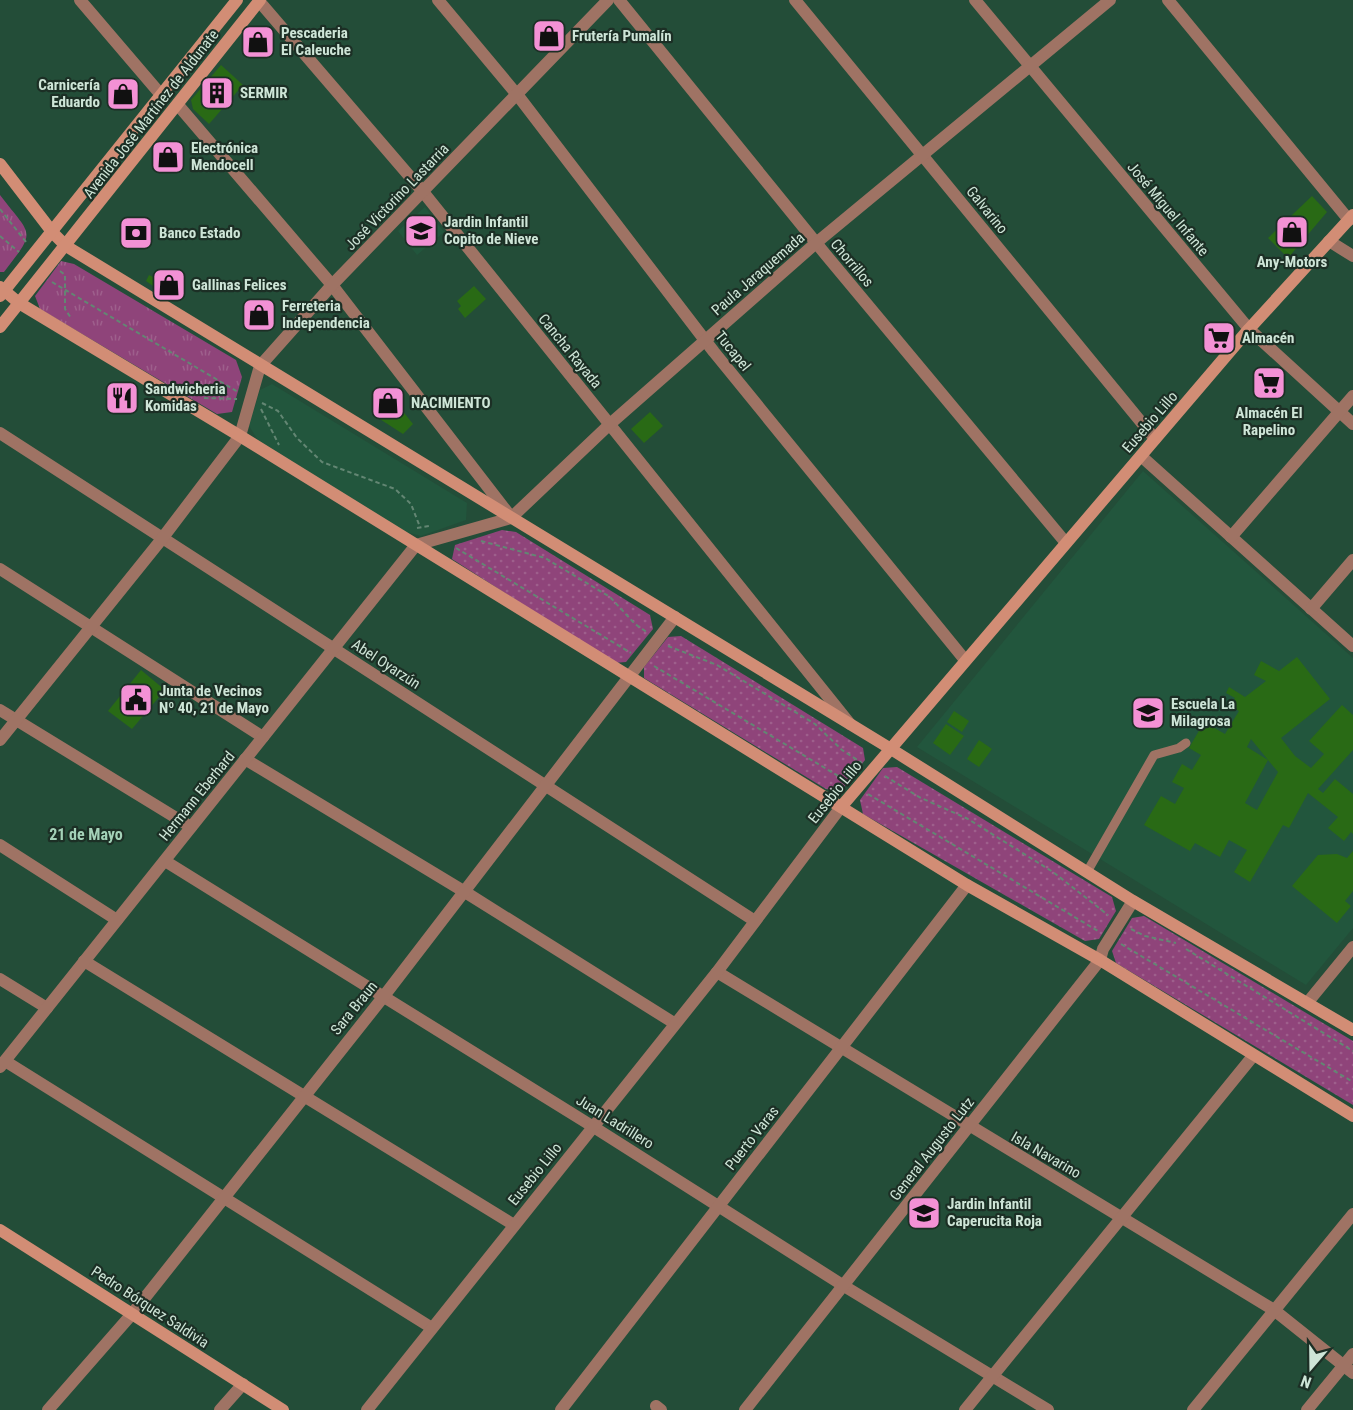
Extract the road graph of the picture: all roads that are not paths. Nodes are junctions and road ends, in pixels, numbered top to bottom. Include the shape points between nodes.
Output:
1 (80, 0) edge
2 (237, 0) edge
3 (438, 0) edge
4 (608, 0) edge
5 (619, 0) edge
6 (795, 0) edge
7 (975, 0) edge
8 (1110, 0) edge
9 (1168, 0) edge
10 (259, 1) edge
11 (1028, 66) junction
12 (517, 94) junction
13 (162, 96) junction
14 (178, 105) junction
15 (922, 156) junction
16 (0, 164) edge
17 (424, 193) junction
18 (1351, 217) edge
19 (53, 233) junction
20 (1329, 241) junction
21 (816, 243) junction
22 (66, 246) junction
23 (1353, 256) edge
24 (332, 285) junction
25 (1, 292) edge
26 (19, 303) junction
27 (0, 327) edge
28 (1249, 329) junction
29 (705, 341) junction
30 (260, 366) junction
31 (1353, 396) edge
32 (1339, 412) junction
33 (610, 424) junction
34 (1353, 424) edge
35 (0, 433) edge
36 (240, 436) junction
37 (1155, 438) junction
38 (1141, 456) junction
39 (511, 518) junction
40 (1231, 537) junction
41 (161, 540) junction
42 (1066, 543) junction
43 (416, 545) junction
44 (1353, 560) edge
45 (0, 569) edge
46 (1311, 609) junction
47 (675, 618) junction
48 (90, 628) junction
49 (1353, 646) edge
50 (334, 648) junction
51 (965, 660) junction
52 (629, 678) junction
53 (0, 710) edge
54 (15, 720) junction
55 (850, 724) junction
56 (263, 737) junction
57 (0, 740) edge
58 (1186, 743) dead end
59 (891, 749) junction
60 (245, 759) junction
61 (547, 786) junction
62 (840, 807) junction
63 (191, 827) junction
64 (0, 845) edge
65 (165, 861) junction
66 (1087, 872) junction
67 (967, 885) junction
68 (465, 892) junction
69 (1133, 901) junction
70 (117, 920) junction
71 (755, 921) junction
72 (1353, 947) edge
73 (1100, 960) junction
74 (84, 961) junction
75 (717, 972) junction
76 (0, 979) edge
77 (384, 996) junction
78 (1308, 1002) junction
79 (47, 1008) junction
80 (674, 1023) junction
81 (1353, 1030) edge
82 (842, 1048) junction
83 (1252, 1056) junction
84 (2, 1064) edge
85 (302, 1097) junction
86 (1353, 1116) edge
87 (592, 1126) junction
88 (969, 1127) junction
89 (224, 1197) junction
90 (718, 1205) junction
91 (1353, 1215) edge
92 (1120, 1216) junction
93 (514, 1225) junction
94 (0, 1230) edge
95 (844, 1286) junction
96 (1274, 1310) junction
97 (132, 1314) junction
98 (432, 1328) junction
99 (1353, 1354) edge
100 (1348, 1369) edge
101 (993, 1375) junction
102 (243, 1384) junction
103 (48, 1410) edge
104 (220, 1410) edge
105 (283, 1410) edge
106 (367, 1410) edge
107 (561, 1410) edge
108 (745, 1410) edge
109 (965, 1410) edge
110 (1048, 1410) edge
111 (1193, 1410) edge
112 (1307, 1410) edge

1 - 13 street
2 - 13 main road, Avenida José Martínez de Aldunate
3 - 12 street, Tucapel
4 - 12 street, José Victorino Lastarria
5 - 21 street, Chorrillos
6 - 15 street, Galvarino
7 - 11 street, José Miguel Infante
8 - 11 street, Paula Jaraquemada
9 - 18 street
10 - 14 main road, Avenida José Martínez de Aldunate
10 - 17 street, Cancha Rayada
11 - 15 street, Paula Jaraquemada
11 - 28 street, José Miguel Infante
12 - 17 street, José Victorino Lastarria
12 - 29 street, Tucapel
13 - 19 main road, Avenida José Martínez de Aldunate
14 - 22 main road, Avenida José Martínez de Aldunate
14 - 24 street
15 - 21 street, Paula Jaraquemada
15 - 37 street, Galvarino
16 - 19 main road
17 - 24 street, José Victorino Lastarria
17 - 33 street, Cancha Rayada
18 - 20 main road, Eusebio Lillo
19 - 22 main road
19 - 25 main road, Avenida José Martínez de Aldunate
20 - 23 street
20 - 28 main road, Eusebio Lillo
21 - 29 street, Paula Jaraquemada
21 - 42 street, Chorrillos
22 - 26 main road, Avenida José Martínez de Aldunate
22 - 30 main road
24 - 30 street, José Victorino Lastarria
24 - 39 street
25 - 26 main road
26 - 27 main road, Avenida José Martínez de Aldunate
26 - 36 main road
28 - 32 street, José Miguel Infante
28 - 37 main road, Eusebio Lillo
29 - 33 street, Paula Jaraquemada
29 - 51 street, Tucapel
30 - 36 street, José Victorino Lastarria
30 - 39 main road
31 - 32 street
32 - 34 street, José Miguel Infante
32 - 40 street
33 - 39 street, Paula Jaraquemada
33 - 55 street, Cancha Rayada
35 - 41 street, Abel Oyarzún
36 - 41 street
36 - 43 main road
37 - 38 main road, Eusebio Lillo
38 - 40 street
38 - 42 main road, Eusebio Lillo
39 - 43 street, Paula Jaraquemada
39 - 47 main road
40 - 46 street
41 - 48 street
41 - 50 street, Abel Oyarzún
42 - 51 main road, Eusebio Lillo
43 - 50 street, Hermann Eberhard
43 - 52 main road
44 - 46 street
45 - 48 street
46 - 49 street
47 - 52 street, Sara Braun
47 - 55 main road
48 - 54 street
48 - 56 street
50 - 56 street, Hermann Eberhard
50 - 61 street, Abel Oyarzún
51 - 59 main road, Eusebio Lillo
52 - 61 street, Sara Braun
52 - 62 main road
53 - 54 street
54 - 57 street
54 - 63 street
55 - 59 main road
56 - 60 street, Hermann Eberhard
58 - 66 lane via 1154,755
59 - 62 main road, Eusebio Lillo
59 - 66 main road
60 - 63 street, Hermann Eberhard
60 - 68 street
61 - 68 street, Sara Braun
61 - 71 street, Abel Oyarzún
62 - 67 main road
62 - 71 street, Eusebio Lillo
63 - 65 street, Hermann Eberhard
64 - 70 street
65 - 70 street, Hermann Eberhard
65 - 77 street, Juan Ladrillero
66 - 69 main road
67 - 73 main road
67 - 82 street, Puerto Varas
68 - 77 street, Sara Braun
68 - 80 street
69 - 73 street, General Augusto Lutz
69 - 78 main road
70 - 74 street, Hermann Eberhard
71 - 75 street, Eusebio Lillo
72 - 78 street
73 - 83 main road
73 - 88 street, General Augusto Lutz
74 - 79 street, Hermann Eberhard
74 - 85 street
75 - 80 street, Eusebio Lillo
75 - 82 street, Isla Navarino
76 - 79 street
77 - 85 street, Sara Braun
77 - 87 street, Juan Ladrillero
78 - 81 main road
79 - 84 street, Hermann Eberhard
80 - 87 street, Eusebio Lillo
82 - 88 street, Isla Navarino
82 - 90 street, Puerto Varas
83 - 86 main road
83 - 92 street
84 - 89 street
85 - 89 street, Sara Braun
85 - 93 street
87 - 90 street, Juan Ladrillero
87 - 93 street, Eusebio Lillo
88 - 92 street, Isla Navarino
88 - 95 street, General Augusto Lutz
89 - 97 street, Sara Braun
89 - 98 street
90 - 95 street, Juan Ladrillero
90 - 107 street, Puerto Varas
91 - 96 street
92 - 96 street, Isla Navarino
92 - 101 street
93 - 98 street, Eusebio Lillo
94 - 97 main road, Pedro Bórquez Saldivia
95 - 101 street, Juan Ladrillero
95 - 108 street, General Augusto Lutz
96 - 100 street, Isla Navarino
96 - 111 street
97 - 102 main road, Pedro Bórquez Saldivia
97 - 103 street, Sara Braun
98 - 106 street, Eusebio Lillo
99 - 100 street
100 - 112 street
101 - 109 street
101 - 110 street, Juan Ladrillero
102 - 104 street
102 - 105 main road, Pedro Bórquez Saldivia

